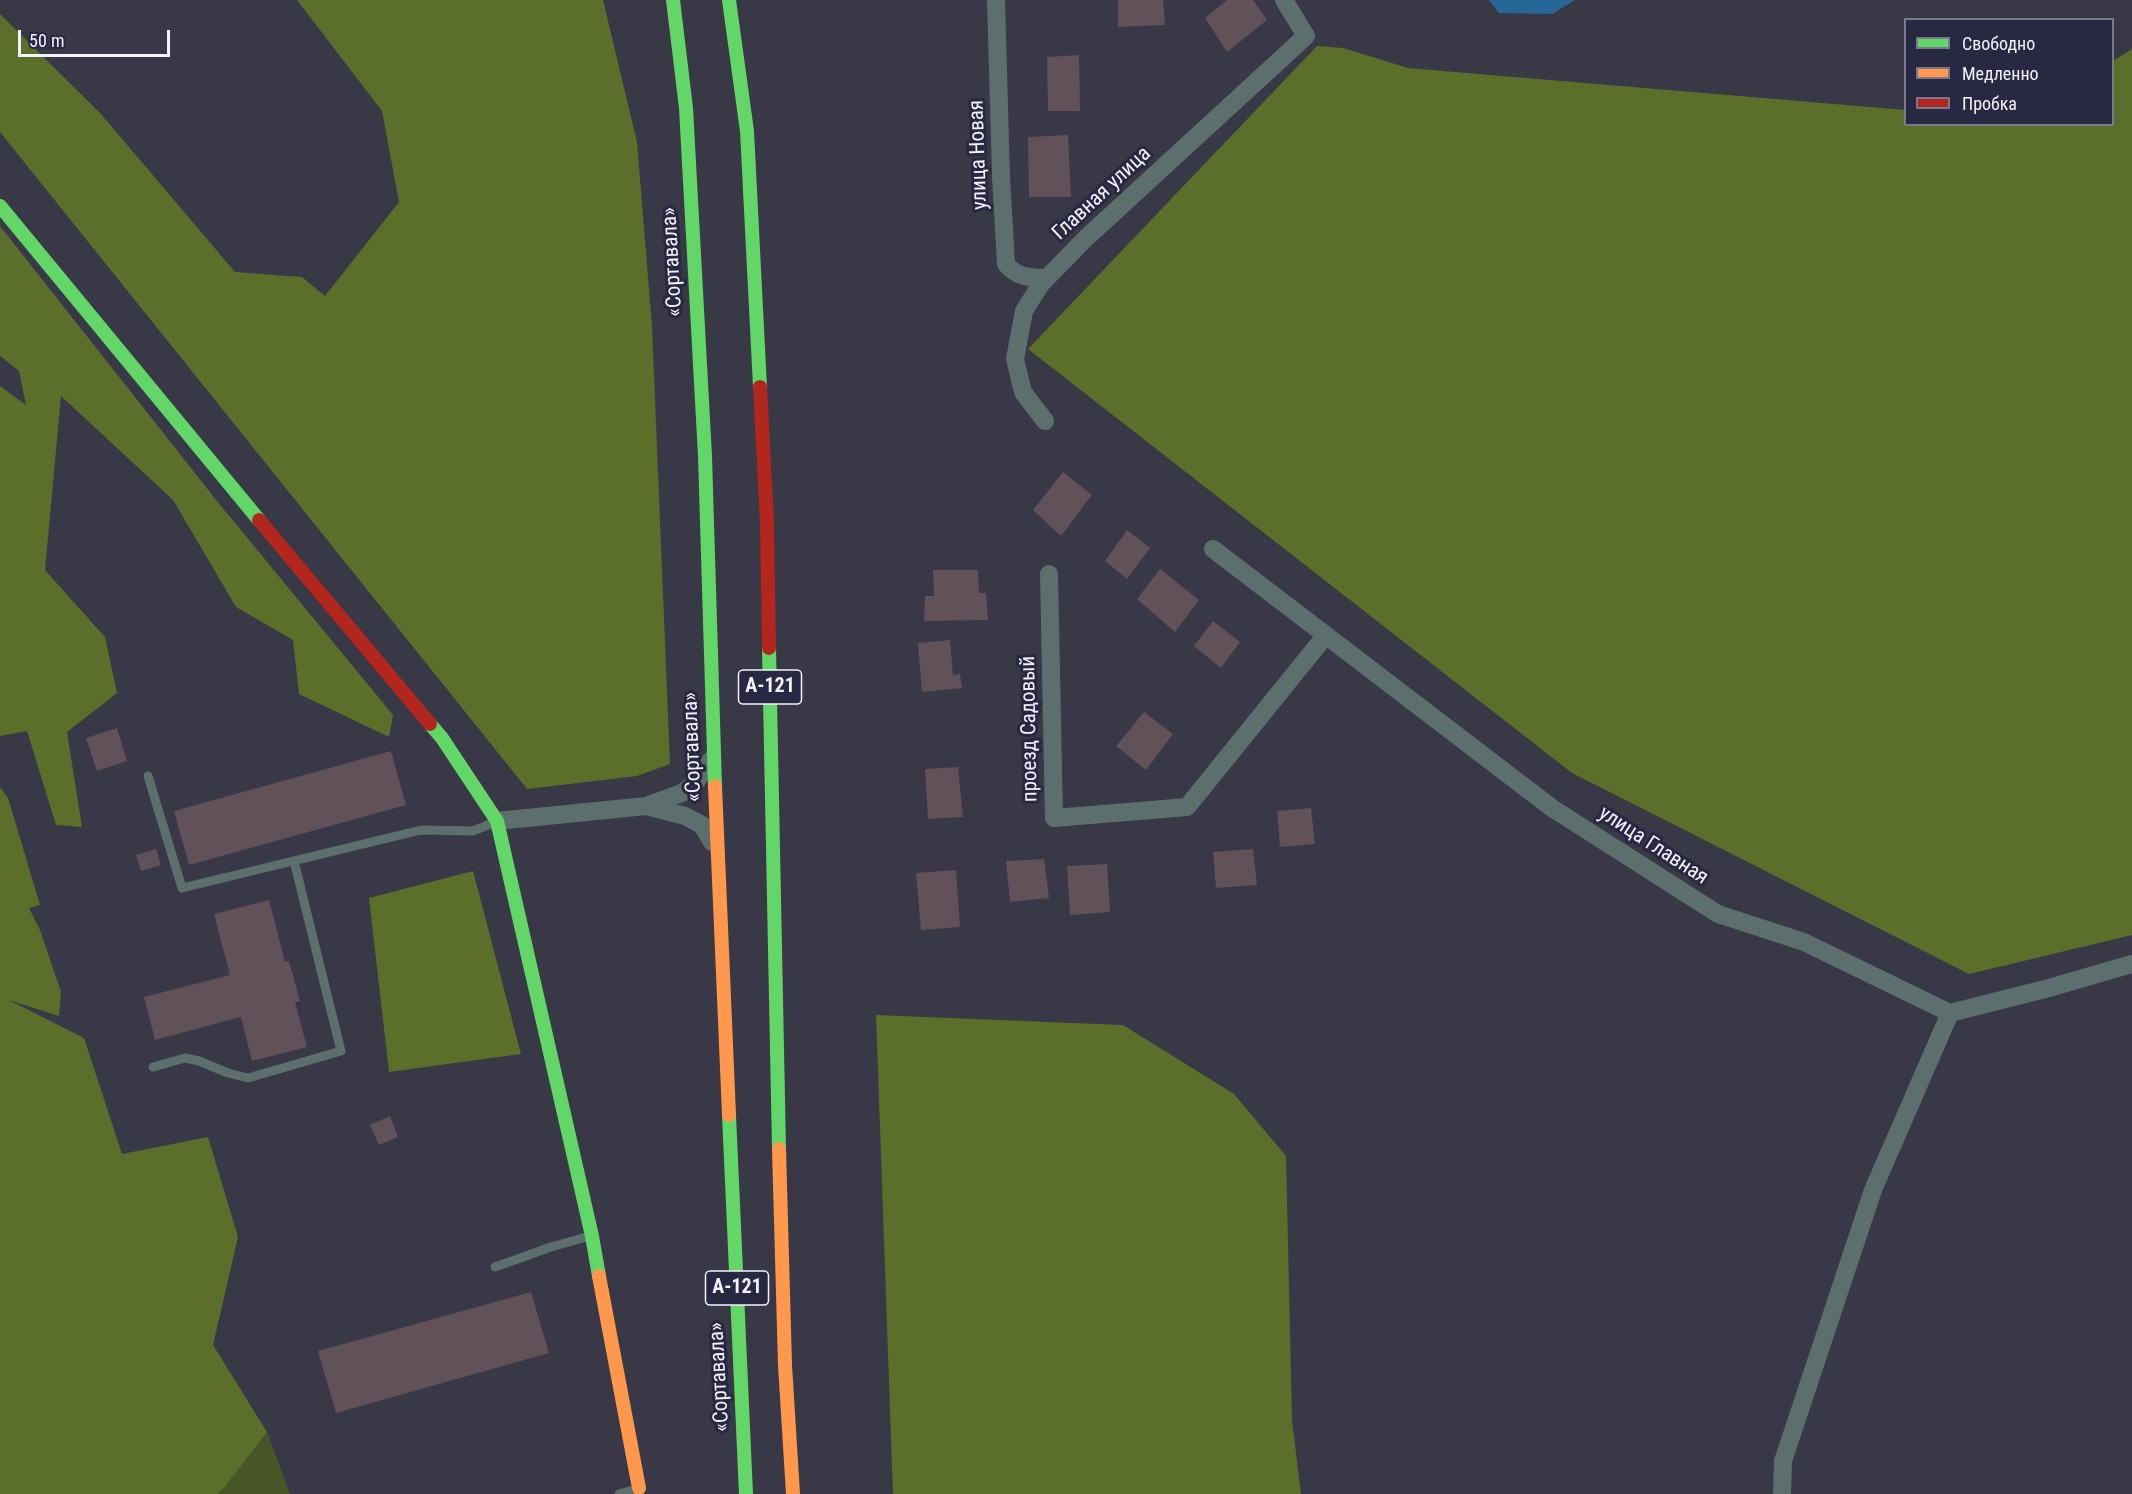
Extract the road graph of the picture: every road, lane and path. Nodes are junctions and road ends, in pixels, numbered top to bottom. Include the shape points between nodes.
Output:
1 (673, 0) edge
2 (729, 0) edge
3 (996, 0) edge
4 (1284, 0) edge
5 (0, 206) edge
6 (1046, 278) junction
7 (1045, 421) dead end
8 (1213, 549) dead end
9 (1049, 574) dead end
10 (1326, 635) junction
11 (714, 756) junction
12 (148, 777) dead end
13 (646, 806) junction
14 (497, 821) junction
15 (717, 850) junction
16 (294, 861) junction
17 (2132, 964) edge
18 (1950, 1012) junction
19 (153, 1067) dead end
20 (592, 1236) junction
21 (495, 1267) dead end
22 (639, 1488) joint
23 (620, 1494) edge
24 (746, 1494) edge
25 (793, 1494) edge
26 (1782, 1494) edge

1 - 11 main road, «Сортавала» / А-121 via 686,108 705,456
2 - 25 main road, А-121 via 747,131 767,522 785,1365
3 - 6 street, улица Новая via 1006,264 1014,273
4 - 6 street, Главная улица via 1306,36
5 - 14 main road via 441,738
6 - 7 street, Главная улица via 1024,310 1015,359 1023,392
8 - 10 street, улица Главная
9 - 10 street, проезд Садовый via 1054,818 1187,807
10 - 18 street, улица Главная via 1552,808 1718,914 1804,942
11 - 13 street via 695,783
11 - 15 main road, «Сортавала» / А-121
12 - 16 lane via 182,888
13 - 14 street
13 - 15 street via 685,816 702,825
14 - 16 lane via 473,831 421,830
14 - 20 main road
15 - 24 main road, «Сортавала» / А-121
16 - 19 lane via 341,1051 248,1078 185,1058
17 - 18 street
18 - 26 street via 1873,1190 1783,1461
20 - 21 lane
20 - 22 main road
22 - 23 lane

